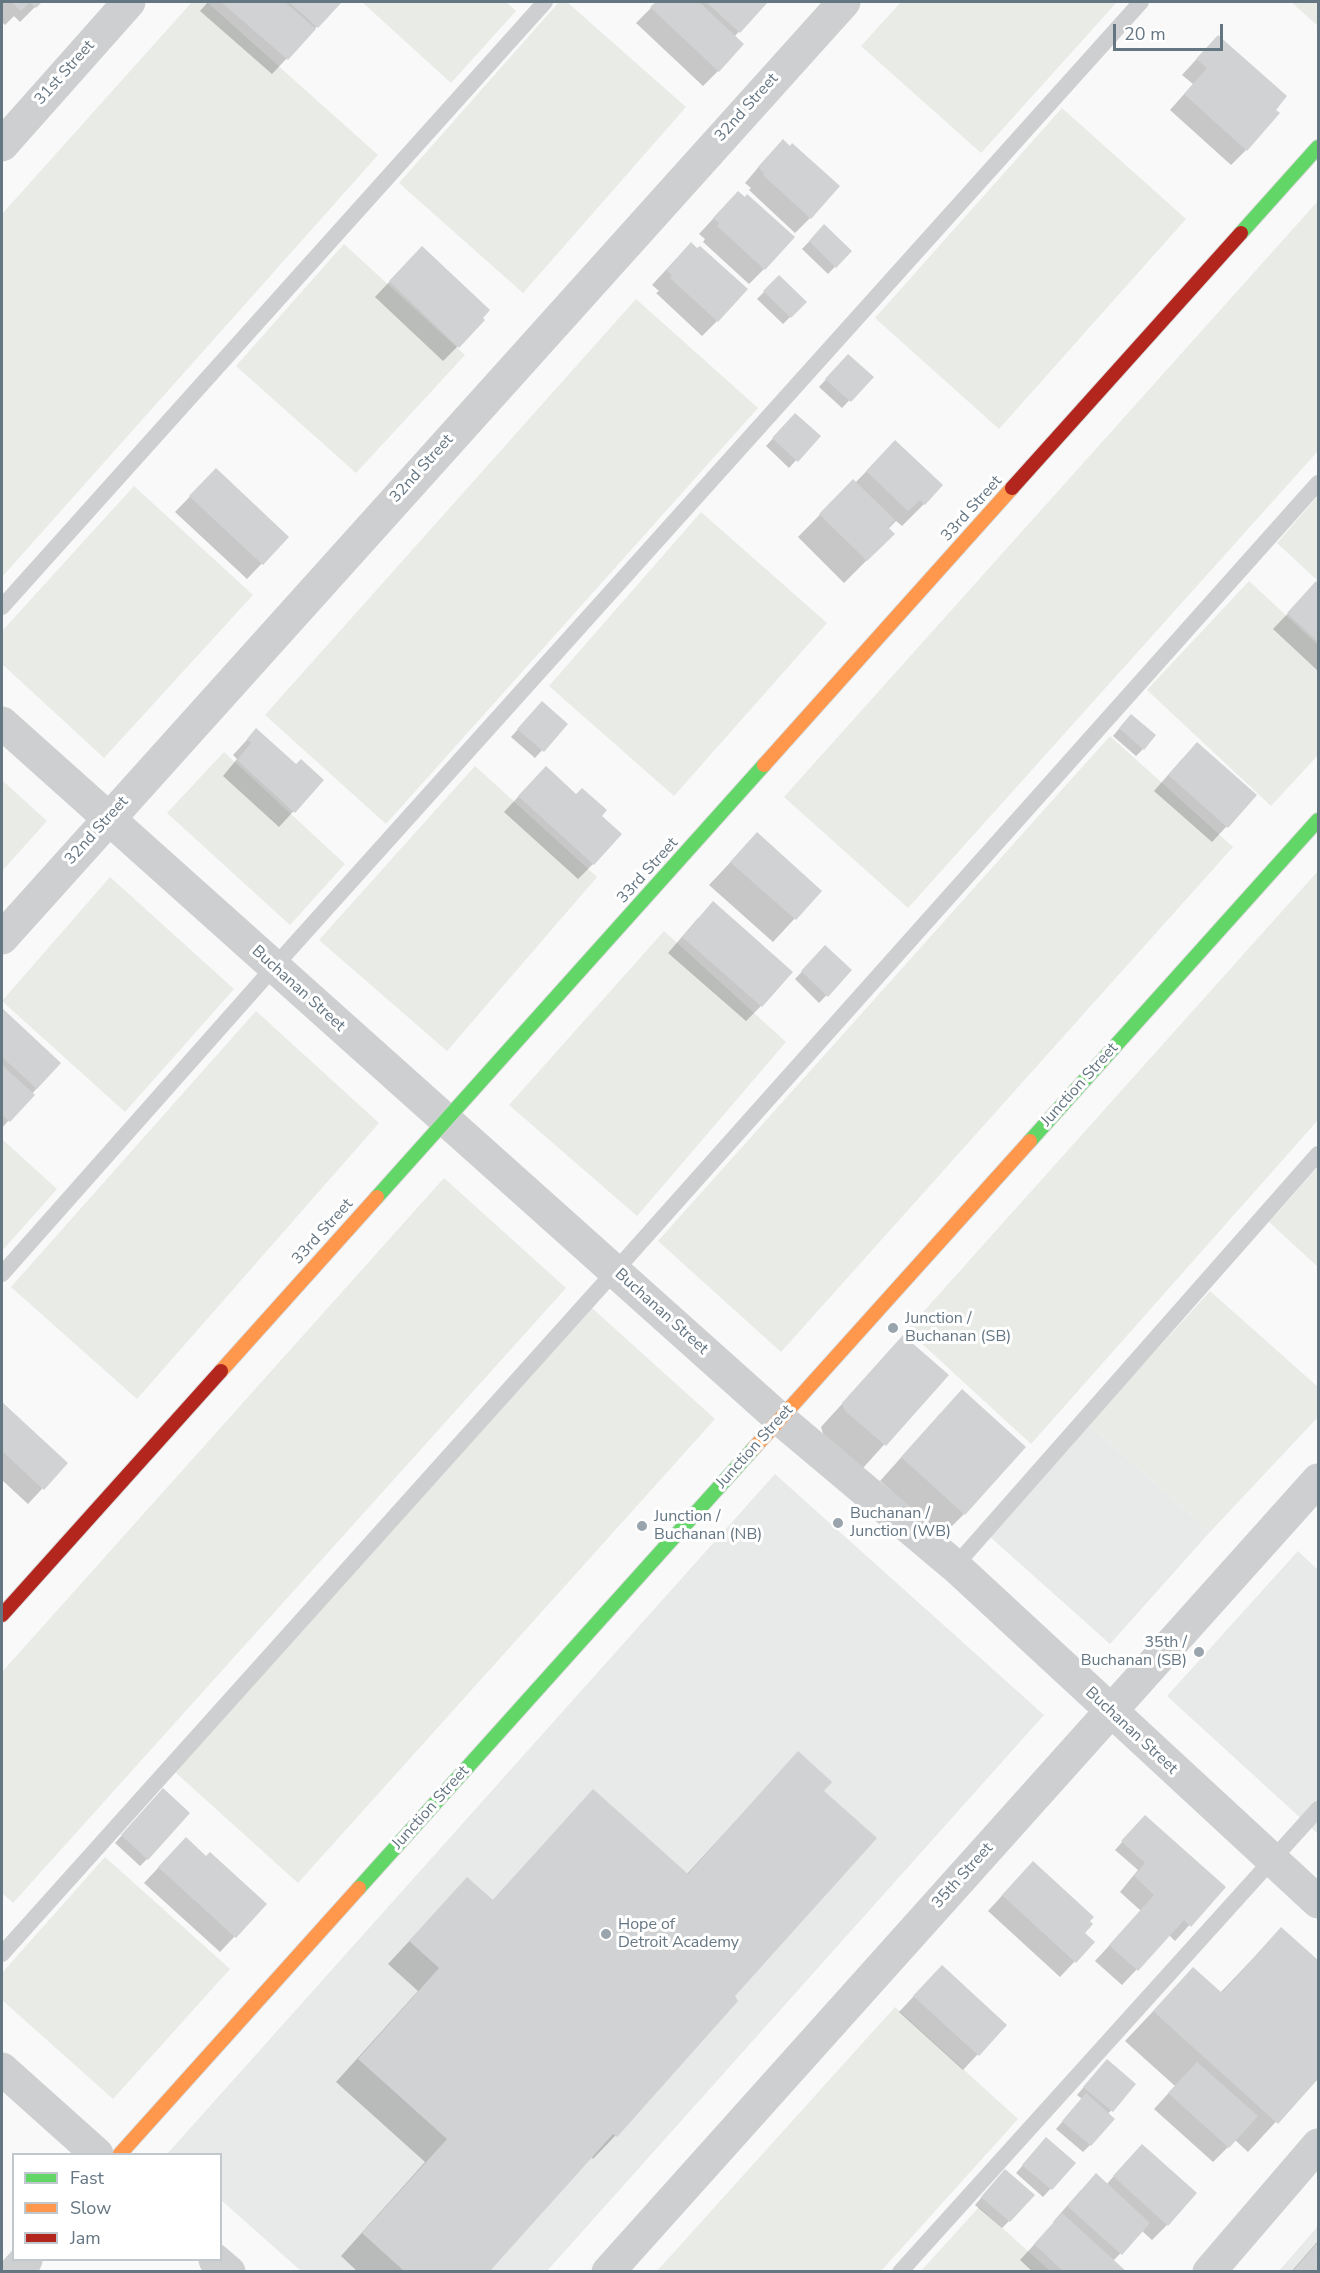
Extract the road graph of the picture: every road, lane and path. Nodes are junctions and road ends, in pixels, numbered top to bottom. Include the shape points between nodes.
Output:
1 (129, 2) edge
2 (545, 2) edge
3 (844, 2) edge
4 (1141, 2) edge
5 (2, 144) edge
6 (1318, 147) edge
7 (1318, 483) edge
8 (2, 607) edge
9 (2, 723) edge
10 (109, 818) junction
11 (1318, 819) edge
12 (2, 938) edge
13 (274, 967) junction
14 (446, 1121) junction
15 (1318, 1154) edge
16 (615, 1272) junction
17 (2, 1274) edge
18 (780, 1419) junction
19 (1318, 1480) edge
20 (954, 1566) junction
21 (2, 1616) edge
22 (1110, 1712) junction
23 (1318, 1809) edge
24 (1272, 1861) junction
25 (1318, 1902) edge
26 (2, 1954) edge
27 (2, 2069) edge
28 (1318, 2145) edge
29 (96, 2153) edge
30 (121, 2153) edge
31 (217, 2261) edge
32 (229, 2271) edge
33 (609, 2271) edge
34 (900, 2271) edge
35 (1209, 2271) edge

1 - 5 street, 31st Street
2 - 8 lane
3 - 10 street, 32nd Street
4 - 13 lane
6 - 14 street, 33rd Street
7 - 16 lane
9 - 10 street, Buchanan Street
10 - 12 street, 32nd Street
10 - 13 street, Buchanan Street
11 - 18 street, Junction Street
13 - 14 street, Buchanan Street
13 - 17 lane
14 - 16 street, Buchanan Street
14 - 21 street, 33rd Street
15 - 20 lane
16 - 18 street, Buchanan Street
16 - 26 lane
18 - 20 street, Buchanan Street
18 - 30 street, Junction Street
19 - 22 street, 35th Street
20 - 22 street, Buchanan Street
22 - 24 street, Buchanan Street
22 - 33 street, 35th Street
23 - 24 lane
24 - 25 street, Buchanan Street
24 - 34 lane
27 - 29 street
28 - 35 street
31 - 32 street

